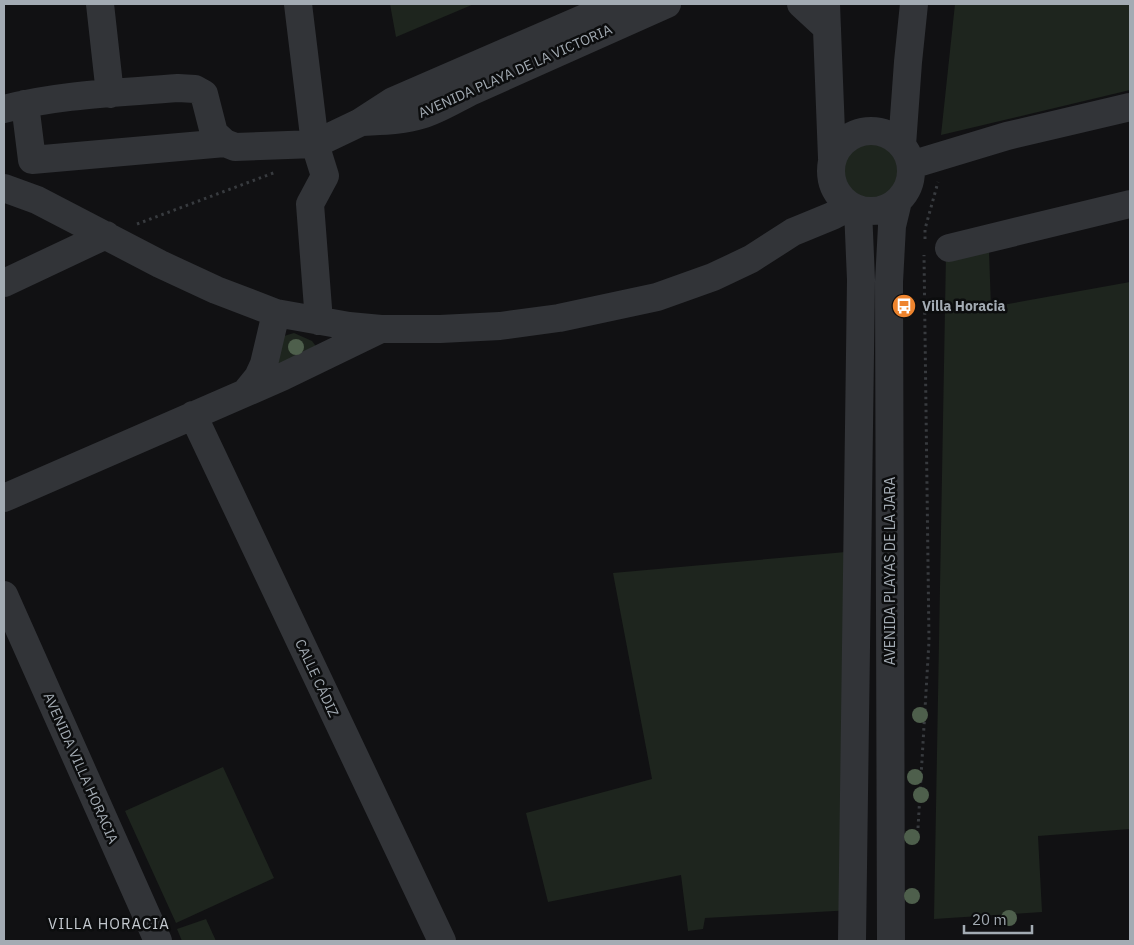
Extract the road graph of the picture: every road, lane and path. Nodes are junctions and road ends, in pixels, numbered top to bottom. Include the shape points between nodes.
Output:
1 (100, 4) edge
2 (298, 4) edge
3 (617, 4) edge
4 (667, 4) edge
5 (801, 4) edge
6 (914, 4) edge
7 (826, 16) edge
8 (110, 94) junction
9 (14, 106) edge
10 (1130, 107) edge
11 (359, 123) junction
12 (225, 143) junction
13 (315, 144) junction
14 (916, 156) junction
15 (832, 170) junction
16 (278, 171) dead end
17 (4, 188) edge
18 (898, 201) junction
19 (1130, 204) edge
20 (854, 208) junction
21 (793, 232) junction
22 (106, 235) junction
23 (936, 250) junction
24 (4, 283) edge
25 (276, 313) junction
26 (318, 321) junction
27 (381, 329) junction
28 (245, 392) junction
29 (192, 415) junction
30 (4, 498) edge
31 (4, 596) edge
32 (917, 834) dead end
33 (158, 941) edge
34 (442, 941) edge
35 (852, 941) edge
36 (891, 941) edge

1 - 8 street
2 - 13 street
3 - 11 street, AVENIDA PLAYA DE LA VICTORIA via 393,101
4 - 11 street, AVENIDA PLAYA DE LA VICTORIA via 421,115
5 - 7 street
6 - 14 street via 908,62
7 - 15 street
8 - 9 street
8 - 12 street via 194,89 204,94 214,133
9 - 12 street via 32,160
10 - 14 street
11 - 13 street, AVENIDA PLAYA DE LA VICTORIA
12 - 13 street via 236,147
13 - 26 street via 325,176 310,204
14 - 15 street via 893,137 870,130 858,132 838,147
14 - 18 street via 906,191
14 - 23 path via 938,185 925,229
15 - 20 street via 836,192
15 - 21 street
16 - 22 path
17 - 22 street via 37,200
18 - 20 street via 879,211
18 - 36 street, AVENIDA PLAYAS DE LA JARA via 892,226 889,282
19 - 23 street
20 - 21 street
20 - 35 street via 861,280
21 - 27 street via 713,278 657,297 559,318 500,326
22 - 24 street
22 - 25 street via 216,290
23 - 32 path via 929,641
25 - 26 street
25 - 28 street via 264,364
26 - 27 street
27 - 28 street
28 - 29 street
29 - 30 street
29 - 34 street, CALLE CÁDIZ
31 - 33 street, AVENIDA VILLA HORACIA

